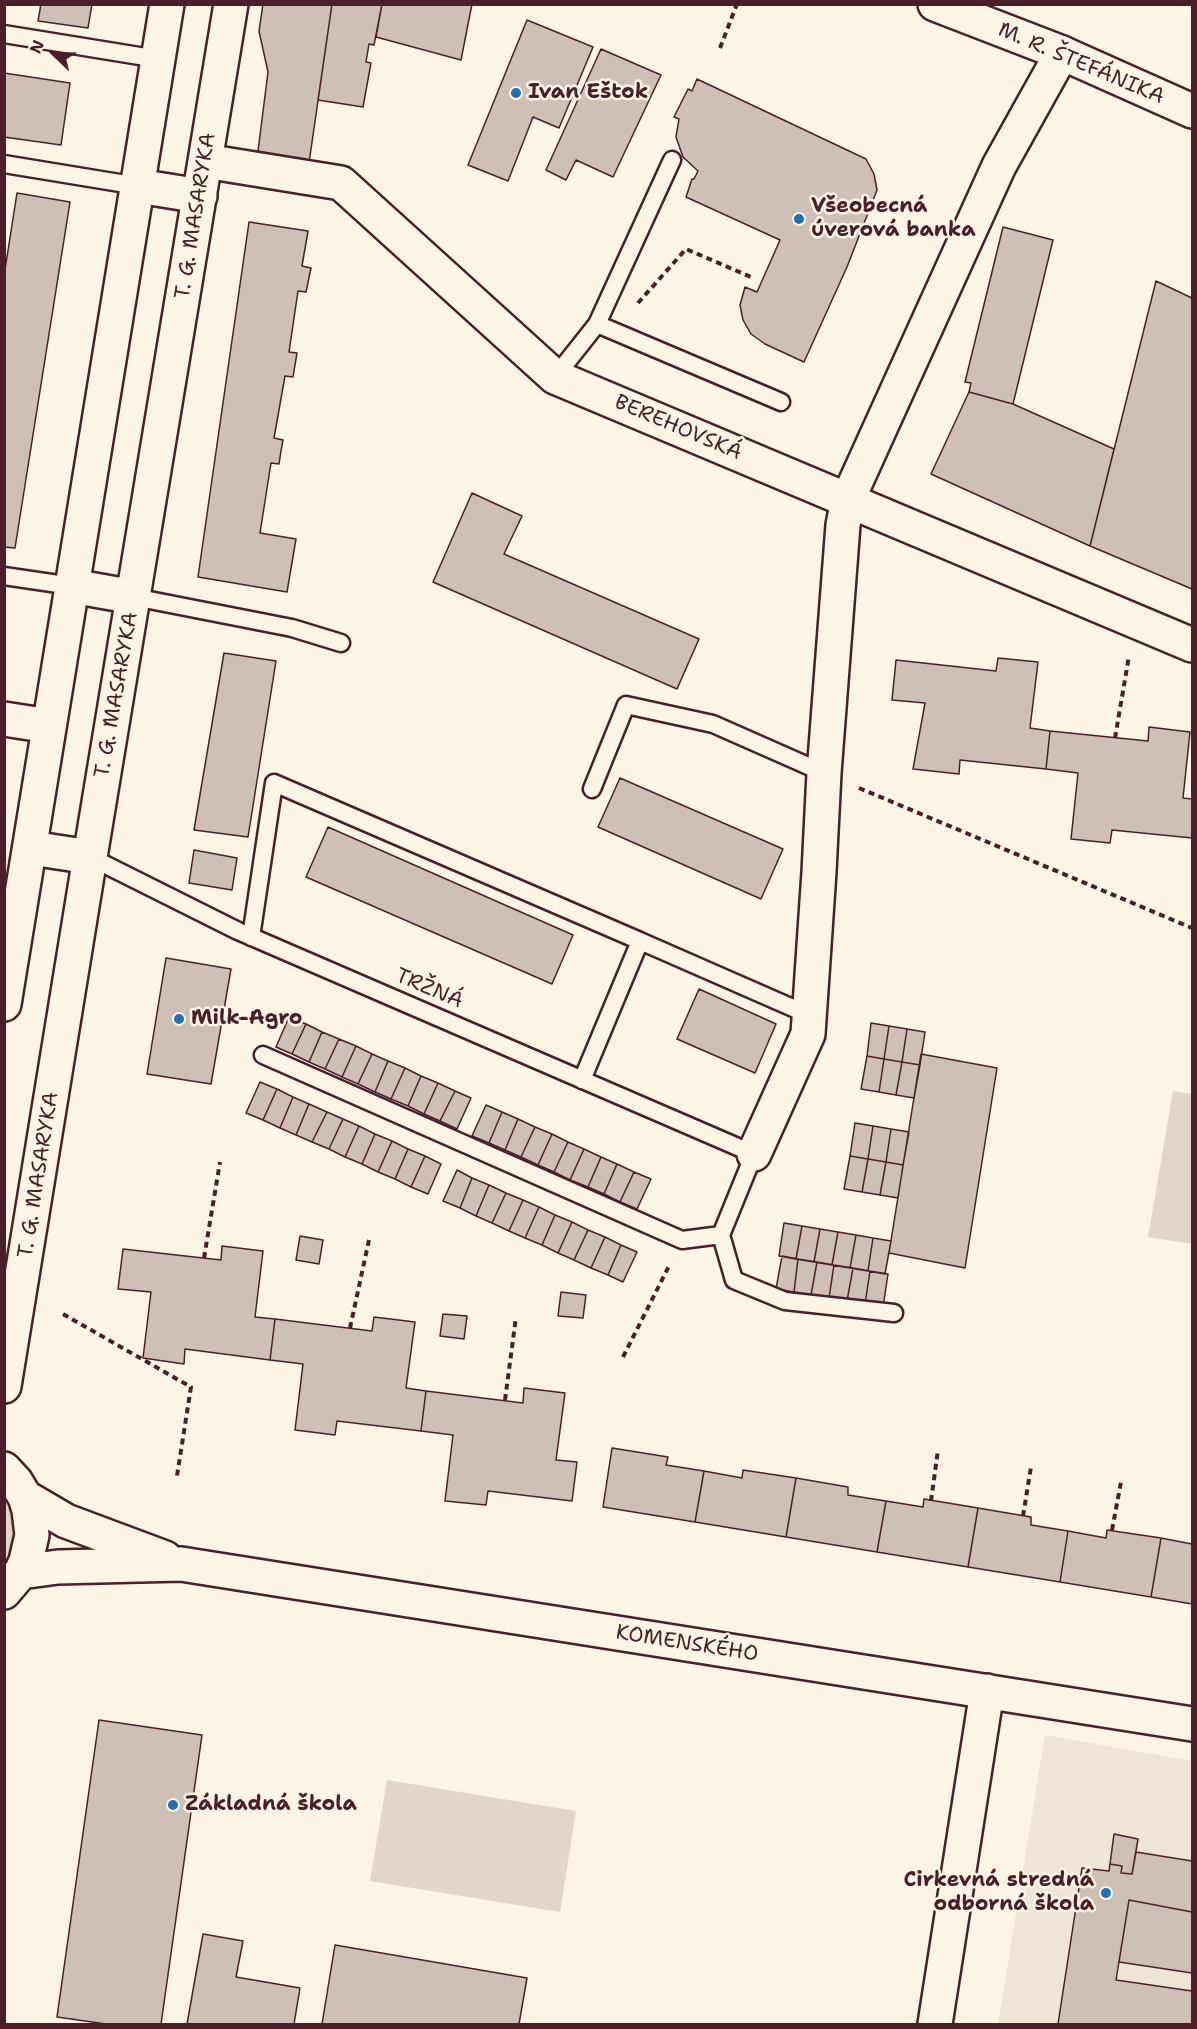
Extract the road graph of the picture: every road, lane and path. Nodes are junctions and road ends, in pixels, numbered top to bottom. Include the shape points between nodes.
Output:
1 (167, 4) edge
2 (231, 4) edge
3 (737, 4) edge
4 (935, 4) edge
5 (4, 34) edge
6 (720, 48) dead end
7 (1062, 53) junction
8 (158, 59) junction
9 (1192, 111) edge
10 (672, 160) dead end
11 (205, 161) junction
12 (4, 164) edge
13 (138, 186) junction
14 (200, 196) junction
15 (751, 277) dead end
16 (597, 324) junction
17 (614, 331) junction
18 (555, 377) junction
19 (781, 402) dead end
20 (848, 499) junction
21 (4, 576) edge
22 (72, 586) junction
23 (134, 597) junction
24 (341, 643) dead end
25 (1192, 645) edge
26 (1130, 650) dead end
27 (4, 719) edge
28 (49, 726) junction
29 (1115, 738) dead end
30 (824, 773) junction
31 (592, 789) dead end
32 (31, 848) junction
33 (90, 857) junction
34 (1192, 928) edge
35 (251, 937) junction
36 (640, 941) junction
37 (4, 1004) edge
38 (809, 1015) junction
39 (263, 1055) dead end
40 (582, 1080) junction
41 (754, 1154) junction
42 (220, 1162) dead end
43 (721, 1235) junction
44 (369, 1240) dead end
45 (682, 1240) junction
46 (204, 1258) dead end
47 (894, 1312) dead end
48 (63, 1314) dead end
49 (516, 1317) dead end
50 (350, 1328) dead end
51 (623, 1358) dead end
52 (4, 1386) edge
53 (505, 1400) dead end
54 (938, 1450) dead end
55 (1031, 1467) dead end
56 (4, 1469) edge
57 (177, 1476) dead end
58 (1121, 1482) dead end
59 (25, 1497) junction
60 (931, 1501) dead end
61 (1023, 1516) dead end
62 (1112, 1530) dead end
63 (181, 1564) junction
64 (13, 1582) edge
65 (987, 1691) junction
66 (1192, 1725) edge
67 (935, 2025) edge

1 - 8 street
2 - 11 street, T. G. MASARYKA
3 - 6 path
4 - 7 street, M. R. ŠTEFÁNIKA
5 - 8 lane
7 - 9 street, M. R. ŠTEFÁNIKA
7 - 20 street via 999,166
8 - 13 street
10 - 16 lane
11 - 14 street, T. G. MASARYKA
11 - 18 street, BEREHOVSKÁ via 341,183
12 - 13 lane
13 - 14 street
13 - 22 street
14 - 23 street, T. G. MASARYKA
15 - 17 path via 686,249
16 - 17 lane
16 - 18 lane
17 - 19 lane
18 - 20 street, BEREHOVSKÁ
20 - 25 street, BEREHOVSKÁ
20 - 30 street
21 - 22 lane
22 - 23 street
22 - 28 street
23 - 24 lane via 292,628
23 - 33 street, T. G. MASARYKA
26 - 29 path
27 - 28 street
28 - 32 street
30 - 31 lane via 713,724 626,705
30 - 34 path
30 - 38 street
32 - 33 street
32 - 37 street
33 - 35 lane, TRŽNÁ
33 - 52 street, T. G. MASARYKA
35 - 36 lane via 274,783
35 - 40 lane, TRŽNÁ
36 - 38 lane
36 - 40 lane
38 - 41 street via 808,1034
39 - 45 lane
40 - 41 lane, TRŽNÁ
41 - 43 lane
42 - 46 path
43 - 45 lane
43 - 47 lane via 734,1280 785,1301
44 - 50 path
45 - 51 path
48 - 57 path via 191,1387
49 - 53 path
54 - 60 path
55 - 61 path
56 - 59 street
58 - 62 path
59 - 63 street, KOMENSKÉHO via 66,1521
59 - 64 street via 32,1535 30,1548
63 - 64 street, KOMENSKÉHO via 58,1567
63 - 65 street, KOMENSKÉHO
65 - 66 street, KOMENSKÉHO
65 - 67 street

